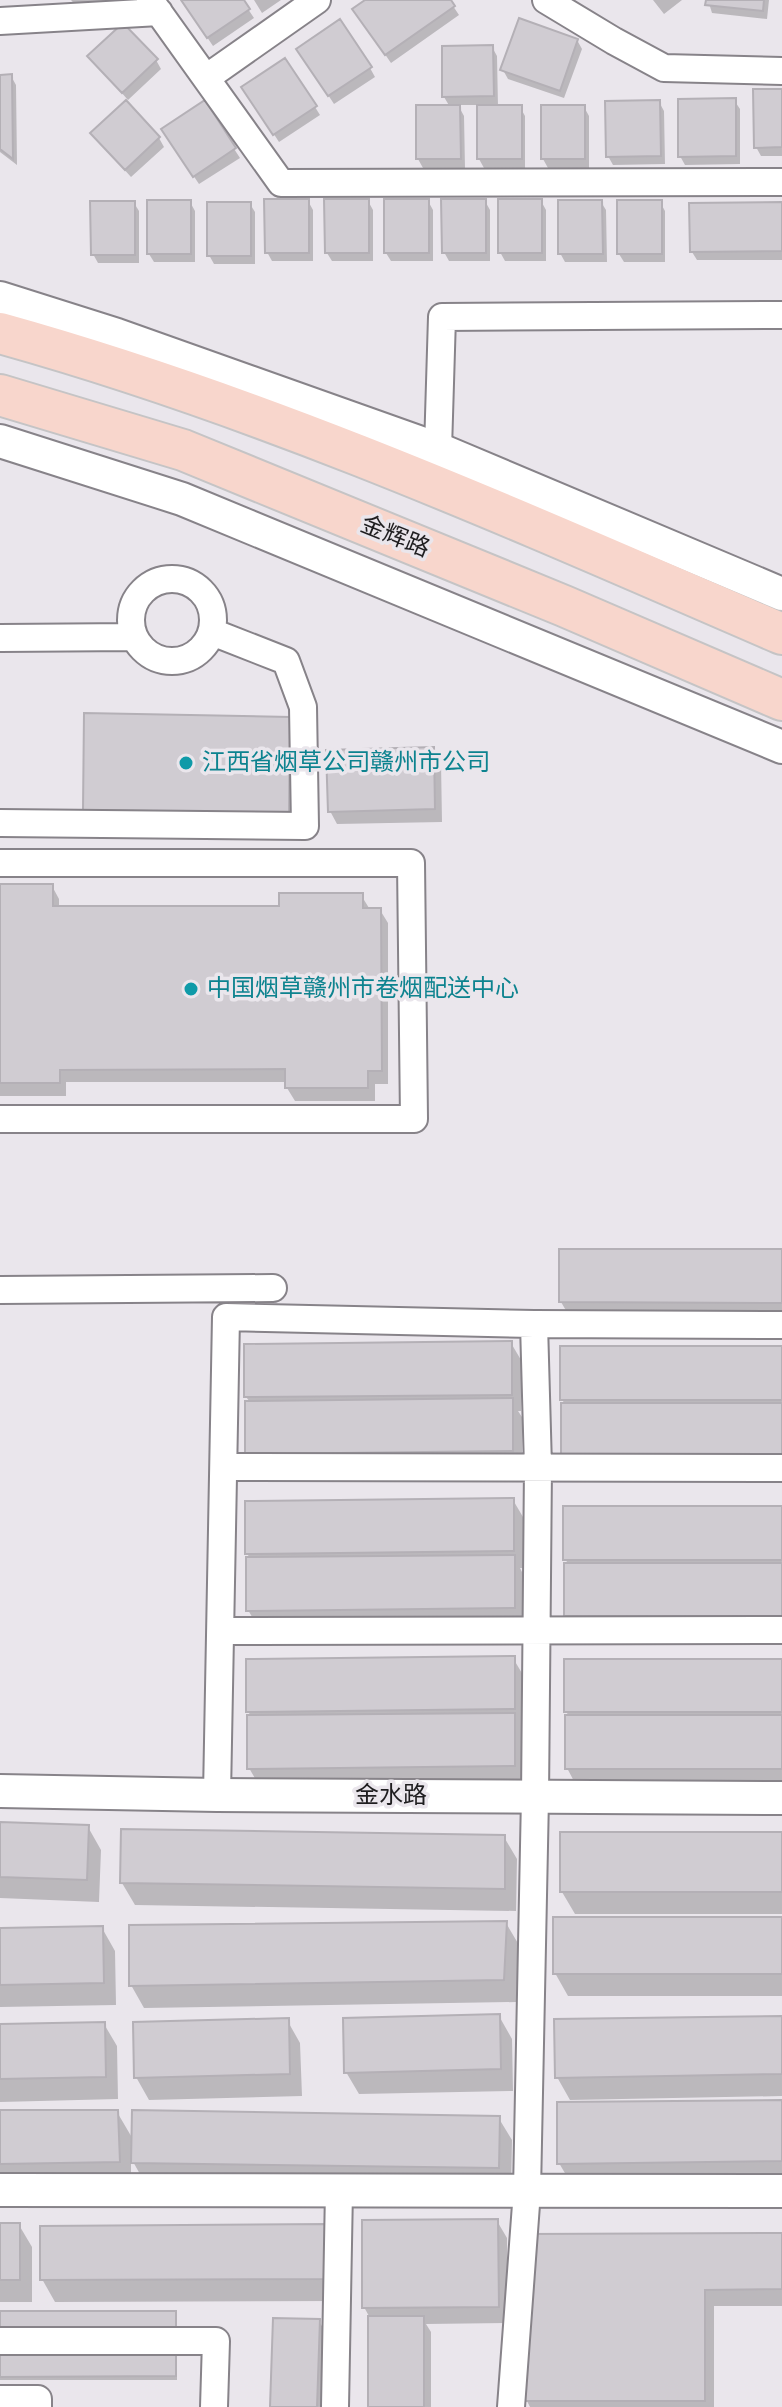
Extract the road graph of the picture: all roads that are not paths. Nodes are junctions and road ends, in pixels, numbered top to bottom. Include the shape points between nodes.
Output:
1 (317, 0) edge
2 (546, 0) edge
3 (154, 6) edge
4 (0, 21) edge
5 (782, 71) edge
6 (206, 78) junction
7 (782, 182) edge
8 (0, 298) edge
9 (782, 315) edge
10 (0, 333) edge
11 (0, 395) edge
12 (0, 441) edge
13 (438, 449) junction
14 (782, 594) edge
15 (212, 632) junction
16 (782, 634) edge
17 (134, 637) junction
18 (0, 638) edge
19 (782, 700) edge
20 (782, 747) edge
21 (0, 823) edge
22 (0, 863) edge
23 (0, 1119) edge
24 (273, 1288) dead end
25 (0, 1290) edge
26 (534, 1324) junction
27 (782, 1325) edge
28 (224, 1467) junction
29 (538, 1467) junction
30 (782, 1468) edge
31 (537, 1630) junction
32 (782, 1630) edge
33 (221, 1631) junction
34 (0, 1791) edge
35 (217, 1795) junction
36 (535, 1797) junction
37 (782, 1798) edge
38 (0, 2190) edge
39 (339, 2190) junction
40 (527, 2191) junction
41 (782, 2191) edge
42 (0, 2341) edge
43 (0, 2399) edge
44 (38, 2407) edge
45 (214, 2407) edge
46 (335, 2407) edge
47 (511, 2407) edge

1 - 6 street
2 - 5 street via 664,68
3 - 4 street
3 - 6 street
6 - 7 street via 281,183
8 - 13 street
9 - 13 street via 442,317
10 - 16 main road via 191,392 372,458
11 - 19 main road, 金辉路 via 183,450
12 - 20 street via 182,499
13 - 14 street
15 - 17 street via 202,649 178,661 152,656
15 - 17 street via 214,615 204,593 171,578 158,581 137,598 130,623
15 - 21 street via 286,661 303,707 305,826
17 - 18 street
22 - 23 street via 411,863 414,1119
24 - 25 street
26 - 27 street
26 - 28 street via 226,1317
26 - 29 street
28 - 29 street
28 - 33 street
29 - 30 street
29 - 31 street
31 - 32 street
31 - 33 street
31 - 36 street
33 - 35 street
34 - 35 street, 金水路
35 - 36 street, 金水路
36 - 37 street, 金水路
36 - 40 street
38 - 39 street
39 - 40 street
39 - 46 street
40 - 41 street
40 - 47 street
42 - 45 street via 216,2341
43 - 44 street via 38,2399

